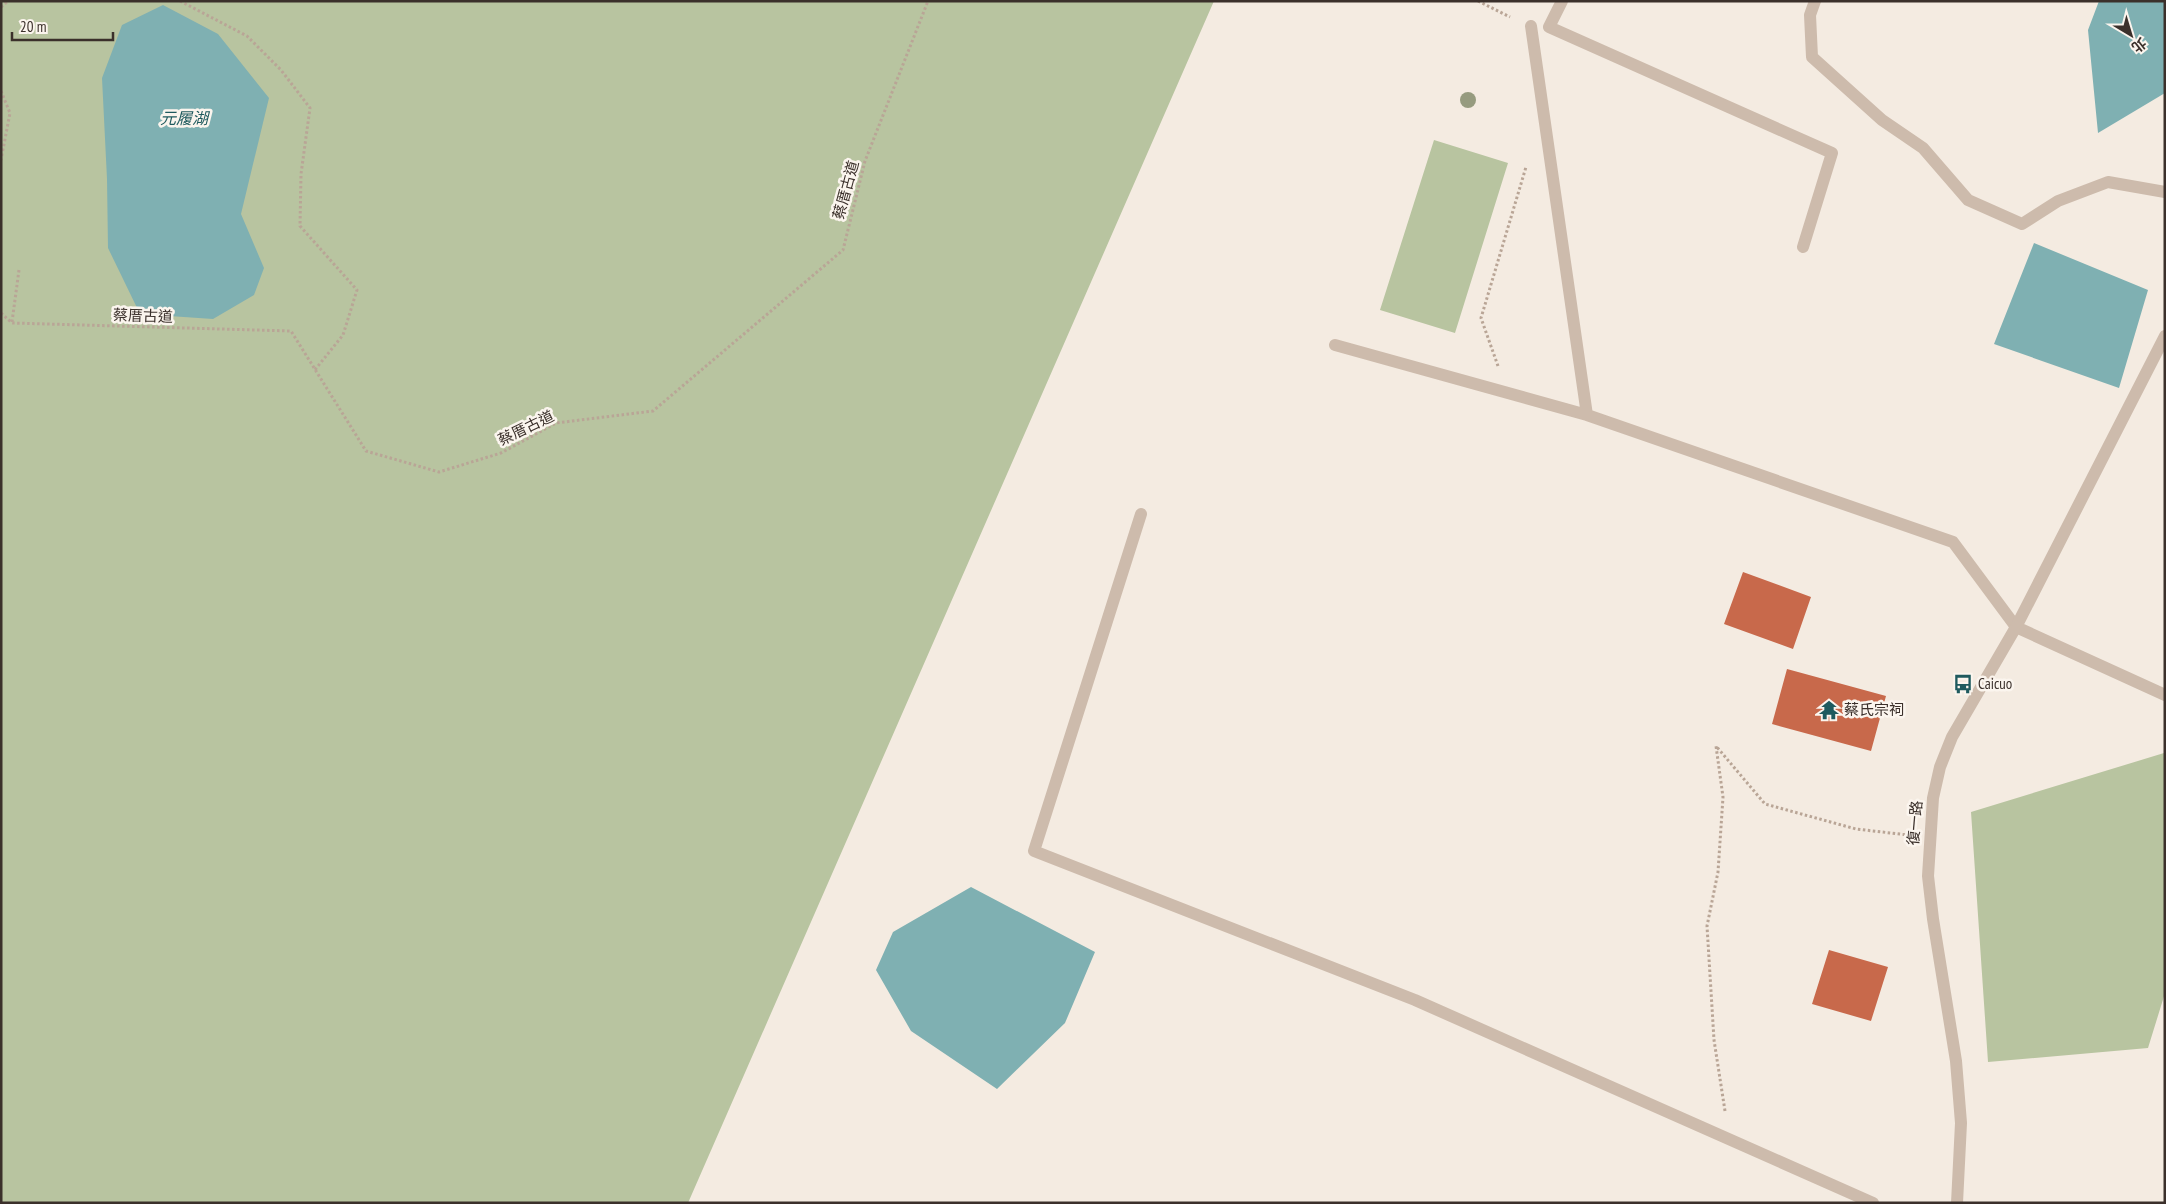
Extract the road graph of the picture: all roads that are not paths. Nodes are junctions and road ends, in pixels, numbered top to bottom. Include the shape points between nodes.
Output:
1 (1562, 1) edge
2 (1815, 1) edge
3 (1531, 26) road end
4 (2165, 192) edge
5 (1803, 247) dead end
6 (2165, 336) edge
7 (1335, 345) dead end
8 (1588, 415) junction
9 (1141, 514) dead end
10 (2016, 627) junction
11 (2165, 695) edge
12 (1873, 1203) edge
13 (1957, 1203) edge

1 - 5 street via 1549,27 1832,153
2 - 4 street via 1810,15 1812,57 1882,120 1923,148 1968,200 2022,224 2058,201 2108,182
3 - 8 street
6 - 10 street, 復一路
7 - 8 street
8 - 10 street via 1953,542
9 - 12 street via 1034,851 1416,1000
10 - 11 street
10 - 13 street, 復一路 via 1949,744 1933,798 1929,837 1928,876 1933,919 1957,1070 1961,1123

